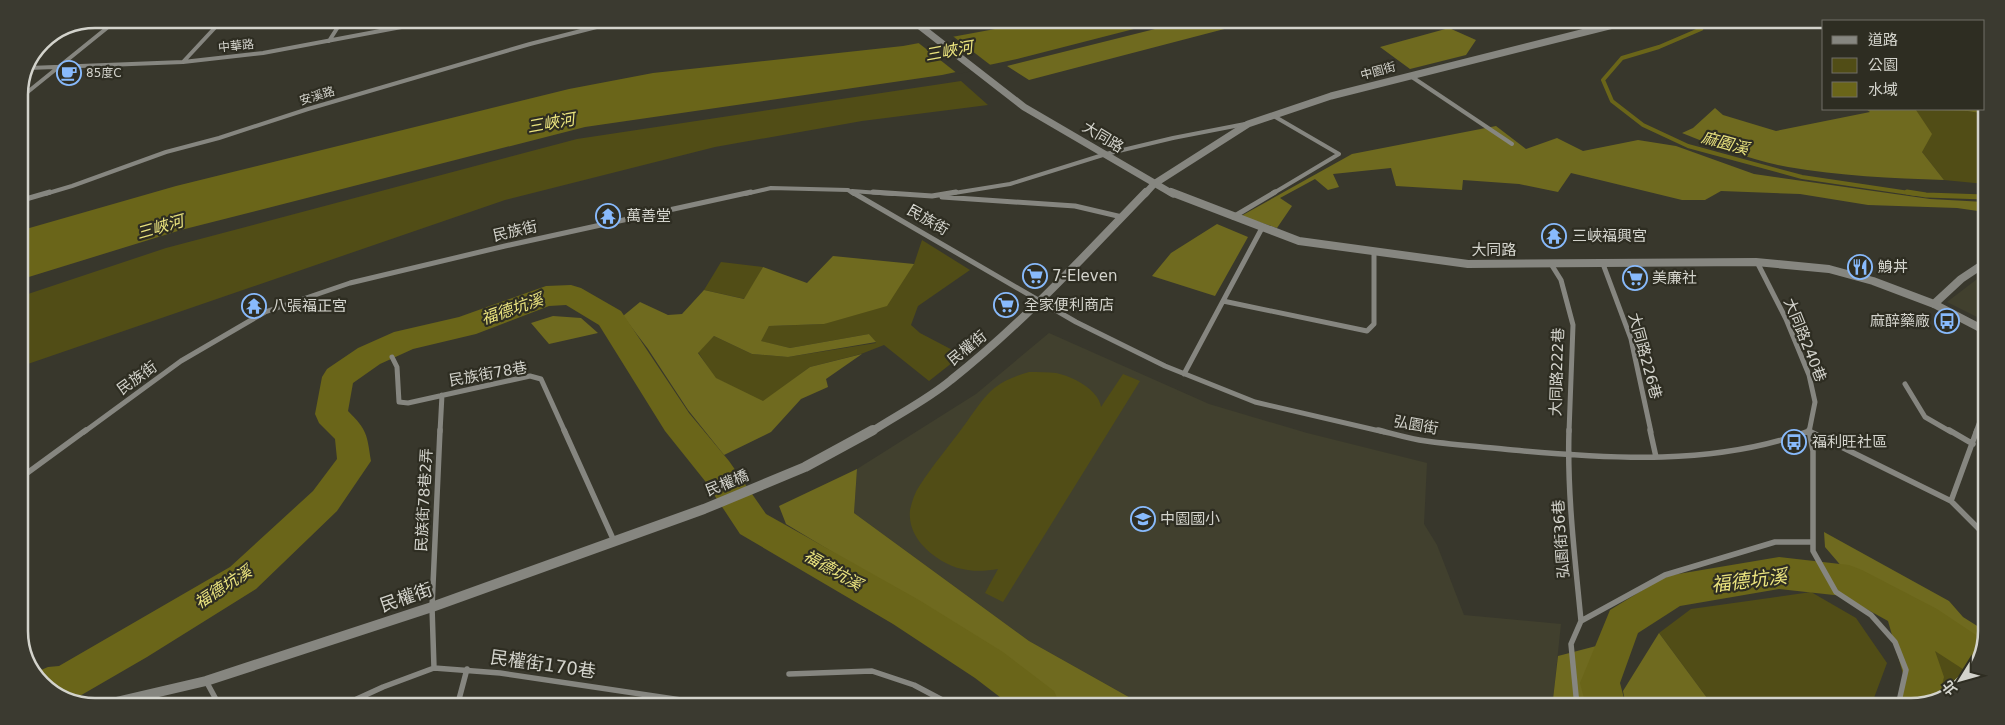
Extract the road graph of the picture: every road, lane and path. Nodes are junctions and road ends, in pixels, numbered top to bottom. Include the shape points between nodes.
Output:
1 (108, 27) edge
2 (216, 27) edge
3 (338, 27) edge
4 (402, 27) edge
5 (590, 27) edge
6 (921, 27) edge
7 (1605, 27) edge
8 (329, 41) junction
9 (183, 62) junction
10 (34, 68) edge
11 (54, 68) junction
12 (1408, 75) junction
13 (27, 92) edge
14 (1024, 107) joint
15 (1272, 115) junction
16 (1248, 124) junction
17 (1512, 144) dead end
18 (1106, 154) junction
19 (1154, 184) junction
20 (848, 190) junction
21 (932, 196) junction
22 (27, 199) edge
23 (1122, 217) junction
24 (1232, 217) junction
25 (1262, 228) junction
26 (1374, 253) junction
27 (1756, 262) junction
28 (1551, 264) junction
29 (1603, 264) junction
30 (1977, 268) edge
31 (1223, 301) junction
32 (1042, 302) junction
33 (1934, 304) junction
34 (1977, 327) edge
35 (392, 357) dead end
36 (1184, 374) junction
37 (1904, 384) dead end
38 (442, 395) junction
39 (1978, 430) edge
40 (1809, 431) junction
41 (1973, 444) junction
42 (1568, 455) junction
43 (1656, 457) junction
44 (28, 473) edge
45 (761, 486) joint
46 (1951, 501) junction
47 (704, 509) joint
48 (1978, 528) edge
49 (614, 542) junction
50 (1812, 542) junction
51 (432, 607) junction
52 (1581, 621) junction
53 (434, 668) junction
54 (467, 669) junction
55 (789, 674) dead end
56 (206, 681) junction
57 (133, 698) edge
58 (215, 698) edge
59 (359, 698) edge
60 (459, 698) edge
61 (667, 698) edge
62 (939, 698) edge
63 (1576, 698) edge
64 (1900, 698) edge

1 - 11 street
2 - 9 street
3 - 8 street
4 - 8 street, 中華路
5 - 22 street, 安溪路 via 166,152
6 - 14 street
7 - 12 street, 中園街
8 - 9 street, 中華路
9 - 11 street, 中華路
10 - 11 street, 中華路
11 - 13 street
12 - 15 street, 中園街
12 - 17 street
14 - 18 street, 大同路
15 - 16 street, 中園街
15 - 24 street via 1339,154
16 - 18 street
16 - 19 street, 中園街
18 - 19 street, 大同路
18 - 21 street via 1010,184
19 - 23 street, 民權街
19 - 24 street, 大同路
20 - 21 street
20 - 32 street, 民族街
20 - 44 street, 民族街 via 771,188 350,283 265,312 181,361
21 - 23 street via 1076,206
23 - 32 street, 民權街
24 - 25 street, 大同路
25 - 26 street, 大同路 via 1299,241
25 - 31 street
26 - 28 street, 大同路 via 1468,264
26 - 31 street via 1374,324 1367,332
27 - 29 street, 大同路
27 - 33 street, 大同路 via 1829,269 1873,281
27 - 40 street, 大同路240巷 via 1786,319 1809,375 1815,402
28 - 29 street, 大同路
28 - 42 street, 大同路222巷 via 1561,280 1573,325
29 - 43 street, 大同路226巷 via 1631,339
30 - 33 street
31 - 36 street
32 - 36 street, 弘園街
32 - 45 street, 民權街 via 1006,336 948,382 856,441
33 - 34 street, 大同路
35 - 38 street, 民族街78巷 via 397,367 399,402
36 - 42 street, 弘園街 via 1255,402 1416,439
37 - 41 street via 1925,417
38 - 49 street, 民族街78巷 via 530,376 540,379
38 - 51 street, 民族街78巷2弄
39 - 41 street
40 - 43 street, 弘園街 via 1747,450
40 - 46 street
40 - 50 street via 1813,451
41 - 46 street
42 - 43 street, 弘園街
42 - 52 street, 弘園街36巷
45 - 47 street, 民權橋
46 - 48 street
47 - 49 street, 民權街
49 - 51 street, 民權街
50 - 52 street via 1775,542 1665,575
50 - 64 street via 1813,551 1836,592 1871,616 1895,642 1906,670
51 - 53 street
51 - 56 street, 民權街
52 - 63 street via 1571,644
53 - 54 street, 民權街170巷
53 - 59 street
54 - 60 street
54 - 61 street, 民權街170巷
55 - 62 street via 872,672 914,685
56 - 57 street, 民權街
56 - 58 street

